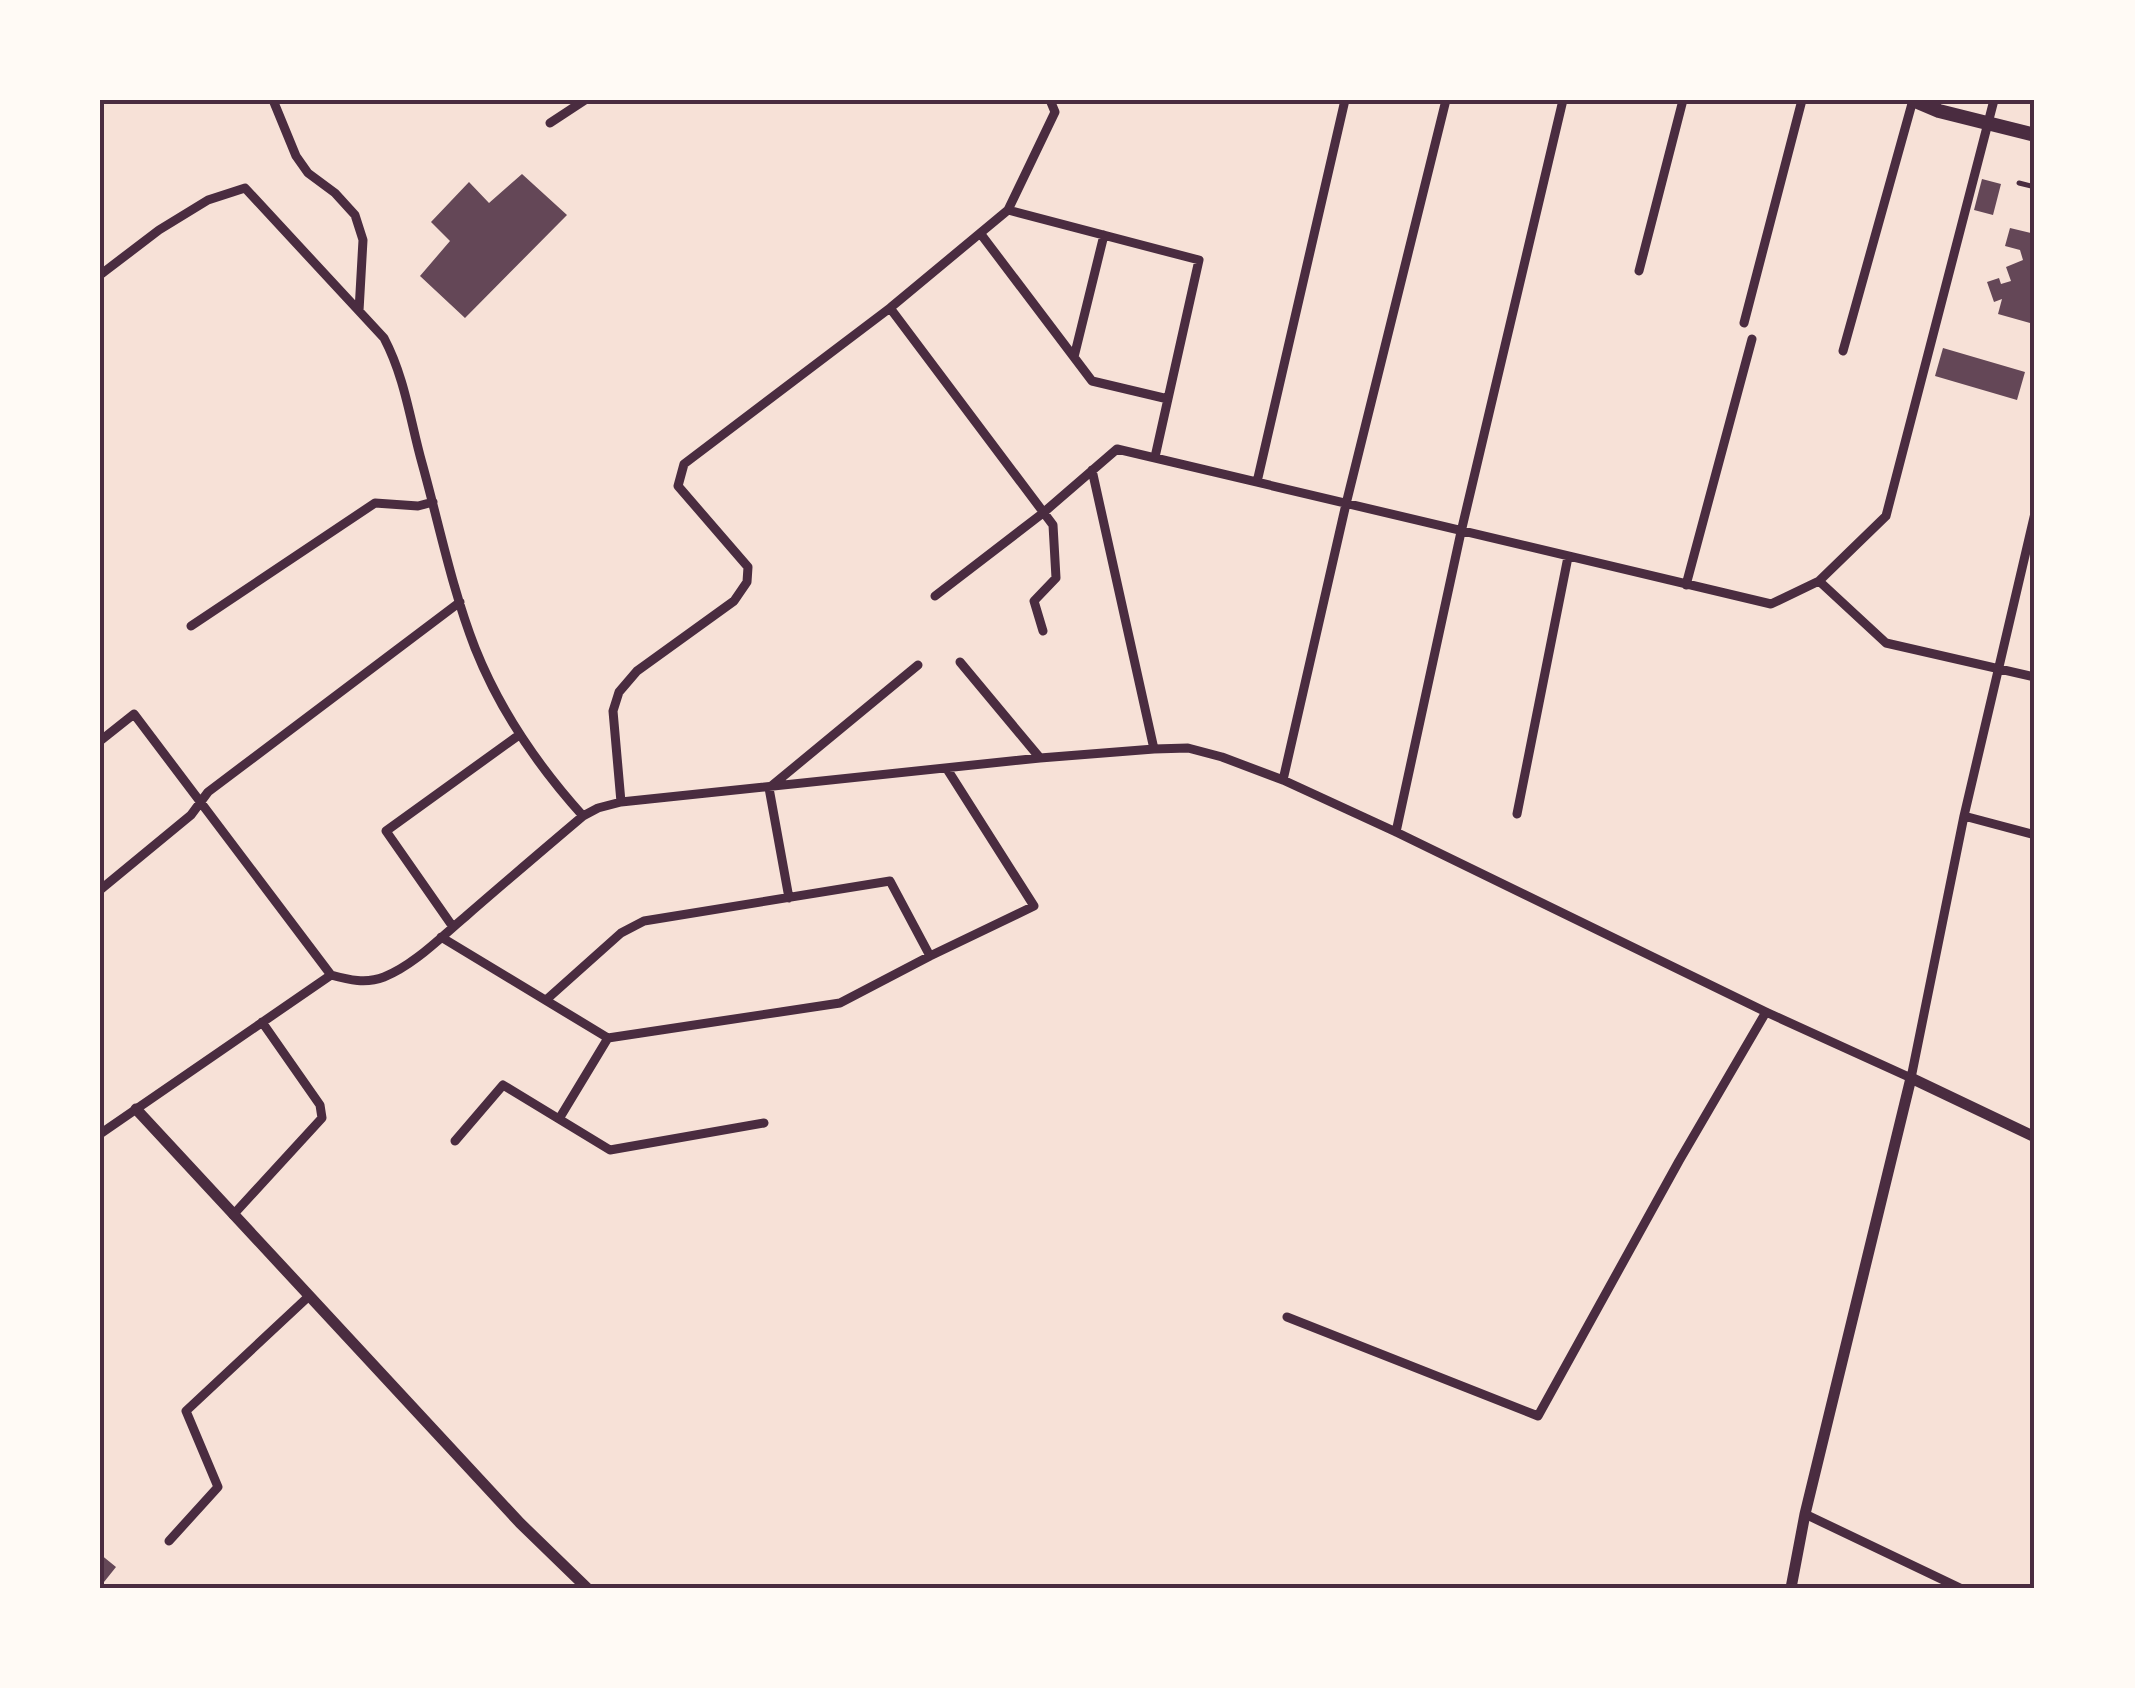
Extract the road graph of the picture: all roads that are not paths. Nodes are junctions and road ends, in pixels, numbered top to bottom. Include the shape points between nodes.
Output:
1 (273, 100) edge
2 (585, 100) edge
3 (1050, 100) edge
4 (1345, 100) edge
5 (1446, 100) edge
6 (1564, 100) edge
7 (1683, 100) edge
8 (1802, 100) edge
9 (1913, 100) edge
10 (1994, 100) edge
11 (550, 123) dead end
12 (1988, 125) junction
13 (2035, 136) edge
14 (2019, 183) dead end
15 (2035, 187) edge
16 (1008, 210) junction
17 (980, 233) junction
18 (1104, 234) junction
19 (1640, 271) dead end
20 (100, 275) edge
21 (890, 308) junction
22 (359, 312) junction
23 (1744, 324) dead end
24 (1752, 339) dead end
25 (1843, 351) dead end
26 (1074, 357) junction
27 (1168, 399) junction
28 (1155, 457) junction
29 (1092, 470) junction
30 (1257, 482) junction
31 (433, 502) junction
32 (1346, 504) junction
33 (1044, 513) junction
34 (2035, 513) edge
35 (1460, 532) junction
36 (1568, 557) junction
37 (1819, 581) junction
38 (1686, 585) junction
39 (935, 596) dead end
40 (460, 602) junction
41 (191, 626) dead end
42 (1043, 631) dead end
43 (960, 662) dead end
44 (918, 665) dead end
45 (1998, 668) junction
46 (2035, 677) edge
47 (519, 735) junction
48 (100, 741) edge
49 (1154, 749) junction
50 (1040, 758) junction
51 (947, 769) junction
52 (1283, 780) junction
53 (769, 788) junction
54 (202, 802) junction
55 (621, 802) junction
56 (1517, 814) dead end
57 (582, 816) junction
58 (1964, 816) junction
59 (1396, 832) junction
60 (2035, 835) edge
61 (100, 890) edge
62 (789, 898) junction
63 (453, 927) junction
64 (442, 937) junction
65 (930, 956) junction
66 (331, 975) junction
67 (546, 1000) junction
68 (1766, 1012) junction
69 (262, 1022) junction
70 (608, 1038) junction
71 (1911, 1078) junction
72 (136, 1109) junction
73 (560, 1120) junction
74 (764, 1124) dead end
75 (100, 1134) edge
76 (2035, 1137) edge
77 (455, 1141) dead end
78 (233, 1215) junction
79 (308, 1297) junction
80 (1288, 1317) dead end
81 (1805, 1514) junction
82 (169, 1541) dead end
83 (588, 1588) edge
84 (1791, 1588) edge
85 (1960, 1588) edge

1 - 22 street via 308,173 355,215 363,240
2 - 11 street
3 - 16 street via 1056,112
4 - 30 street
5 - 32 street
6 - 35 street
7 - 19 street
8 - 23 street
9 - 12 main road
9 - 25 street
10 - 12 street
12 - 13 main road
12 - 37 street via 1886,516
14 - 15 lane
16 - 17 street
16 - 18 street
17 - 21 street
17 - 26 street
18 - 26 street
18 - 27 street via 1199,260
20 - 22 street via 208,200 245,188
21 - 33 street
21 - 55 street via 684,464 678,486 748,567 747,582 734,601 619,692 613,711
22 - 31 street via 398,364
24 - 38 street
26 - 27 street via 1092,382
27 - 28 street
28 - 29 street via 1118,450
28 - 30 street
29 - 33 street
29 - 49 street
30 - 32 street
31 - 40 street
31 - 41 street via 375,503
32 - 35 street
32 - 52 street
33 - 39 street
33 - 42 street via 1052,525 1056,578 1034,601
34 - 45 street
35 - 36 street
35 - 59 street
36 - 38 street
36 - 56 street
37 - 38 street via 1771,604
37 - 45 street via 1886,643
40 - 47 street
40 - 54 street
43 - 50 street
44 - 53 street
45 - 46 street
45 - 58 street
47 - 57 street
47 - 63 street via 386,831
48 - 54 street via 134,714
49 - 50 street
49 - 52 street via 1188,748
50 - 51 street
51 - 53 street
51 - 65 street via 1034,906
52 - 59 street
53 - 55 street
53 - 62 street
54 - 61 street
54 - 66 street
55 - 57 street
57 - 63 street
58 - 60 street
58 - 71 street
59 - 68 street
62 - 65 street via 890,881
62 - 67 street via 644,921 621,933
63 - 64 street
64 - 66 street via 388,976 352,981
64 - 67 street
65 - 70 street via 840,1003
66 - 69 street
67 - 70 street
68 - 71 street
68 - 80 street via 1538,1416
69 - 72 street
69 - 78 street via 320,1104 322,1118
70 - 73 street
71 - 76 street
71 - 81 street
72 - 75 street
72 - 78 street
73 - 74 street via 610,1150
73 - 77 street via 503,1086
78 - 79 street
79 - 82 street via 186,1411 218,1487
79 - 83 street
81 - 84 street
81 - 85 street

